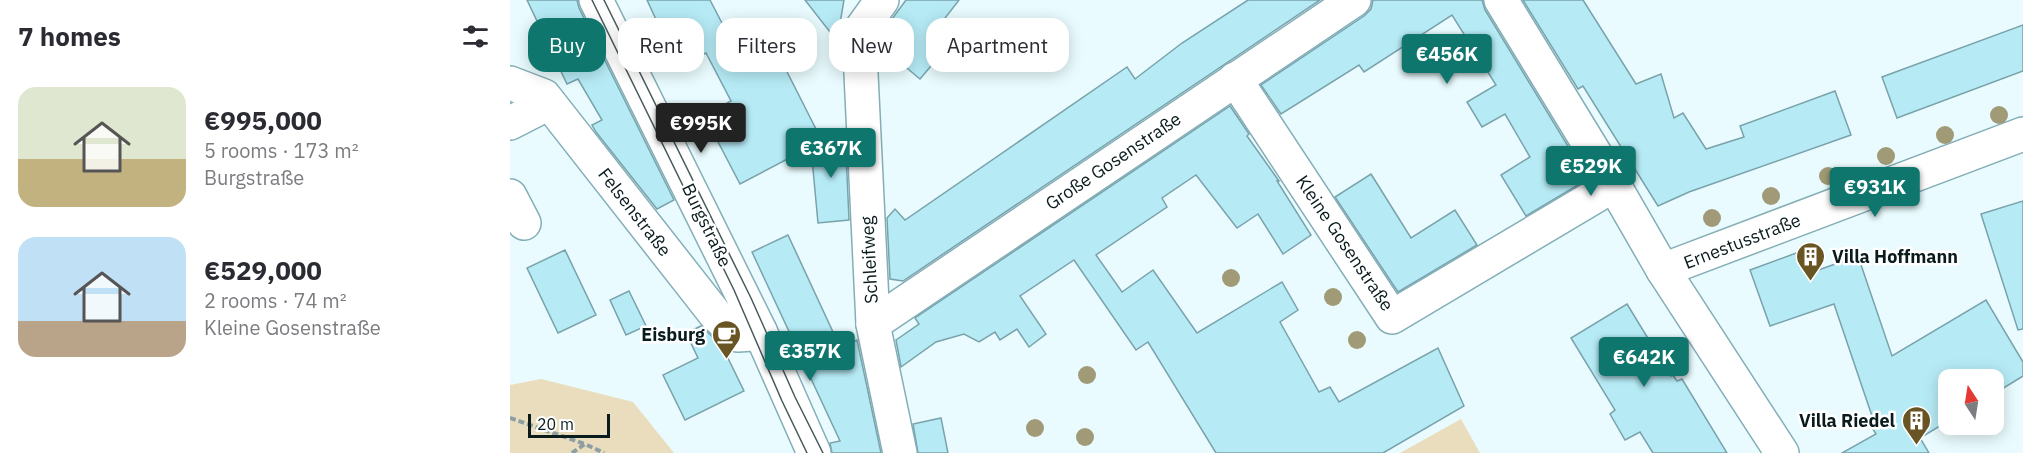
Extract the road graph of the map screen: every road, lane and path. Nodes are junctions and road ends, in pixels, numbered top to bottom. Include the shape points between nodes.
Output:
1 (596, 0) edge
2 (882, 0) edge
3 (1354, 0) edge
4 (1501, 0) edge
5 (1235, 79) junction
6 (510, 83) edge
7 (549, 103) junction
8 (510, 123) edge
9 (2023, 135) edge
10 (1614, 185) junction
11 (1663, 270) junction
12 (873, 324) junction
13 (760, 331) junction
14 (510, 418) edge
15 (585, 444) junction
16 (573, 453) edge
17 (604, 453) edge
18 (814, 453) edge
19 (900, 453) edge
20 (1782, 453) edge

1 - 13 street, Burgstraße
2 - 12 street, Schleifweg via 859,32
3 - 5 street, Große Gosenstraße
4 - 10 street
5 - 10 street, Kleine Gosenstraße via 1392,317
5 - 12 street, Große Gosenstraße
6 - 7 street, Felsenstraße via 544,96
7 - 8 street
7 - 13 street, Felsenstraße via 714,314 738,335
9 - 11 street, Ernestusstraße
10 - 11 street
11 - 20 street
12 - 19 street, Schleifweg
13 - 18 street, Burgstraße
14 - 15 path
15 - 16 path
15 - 17 path

